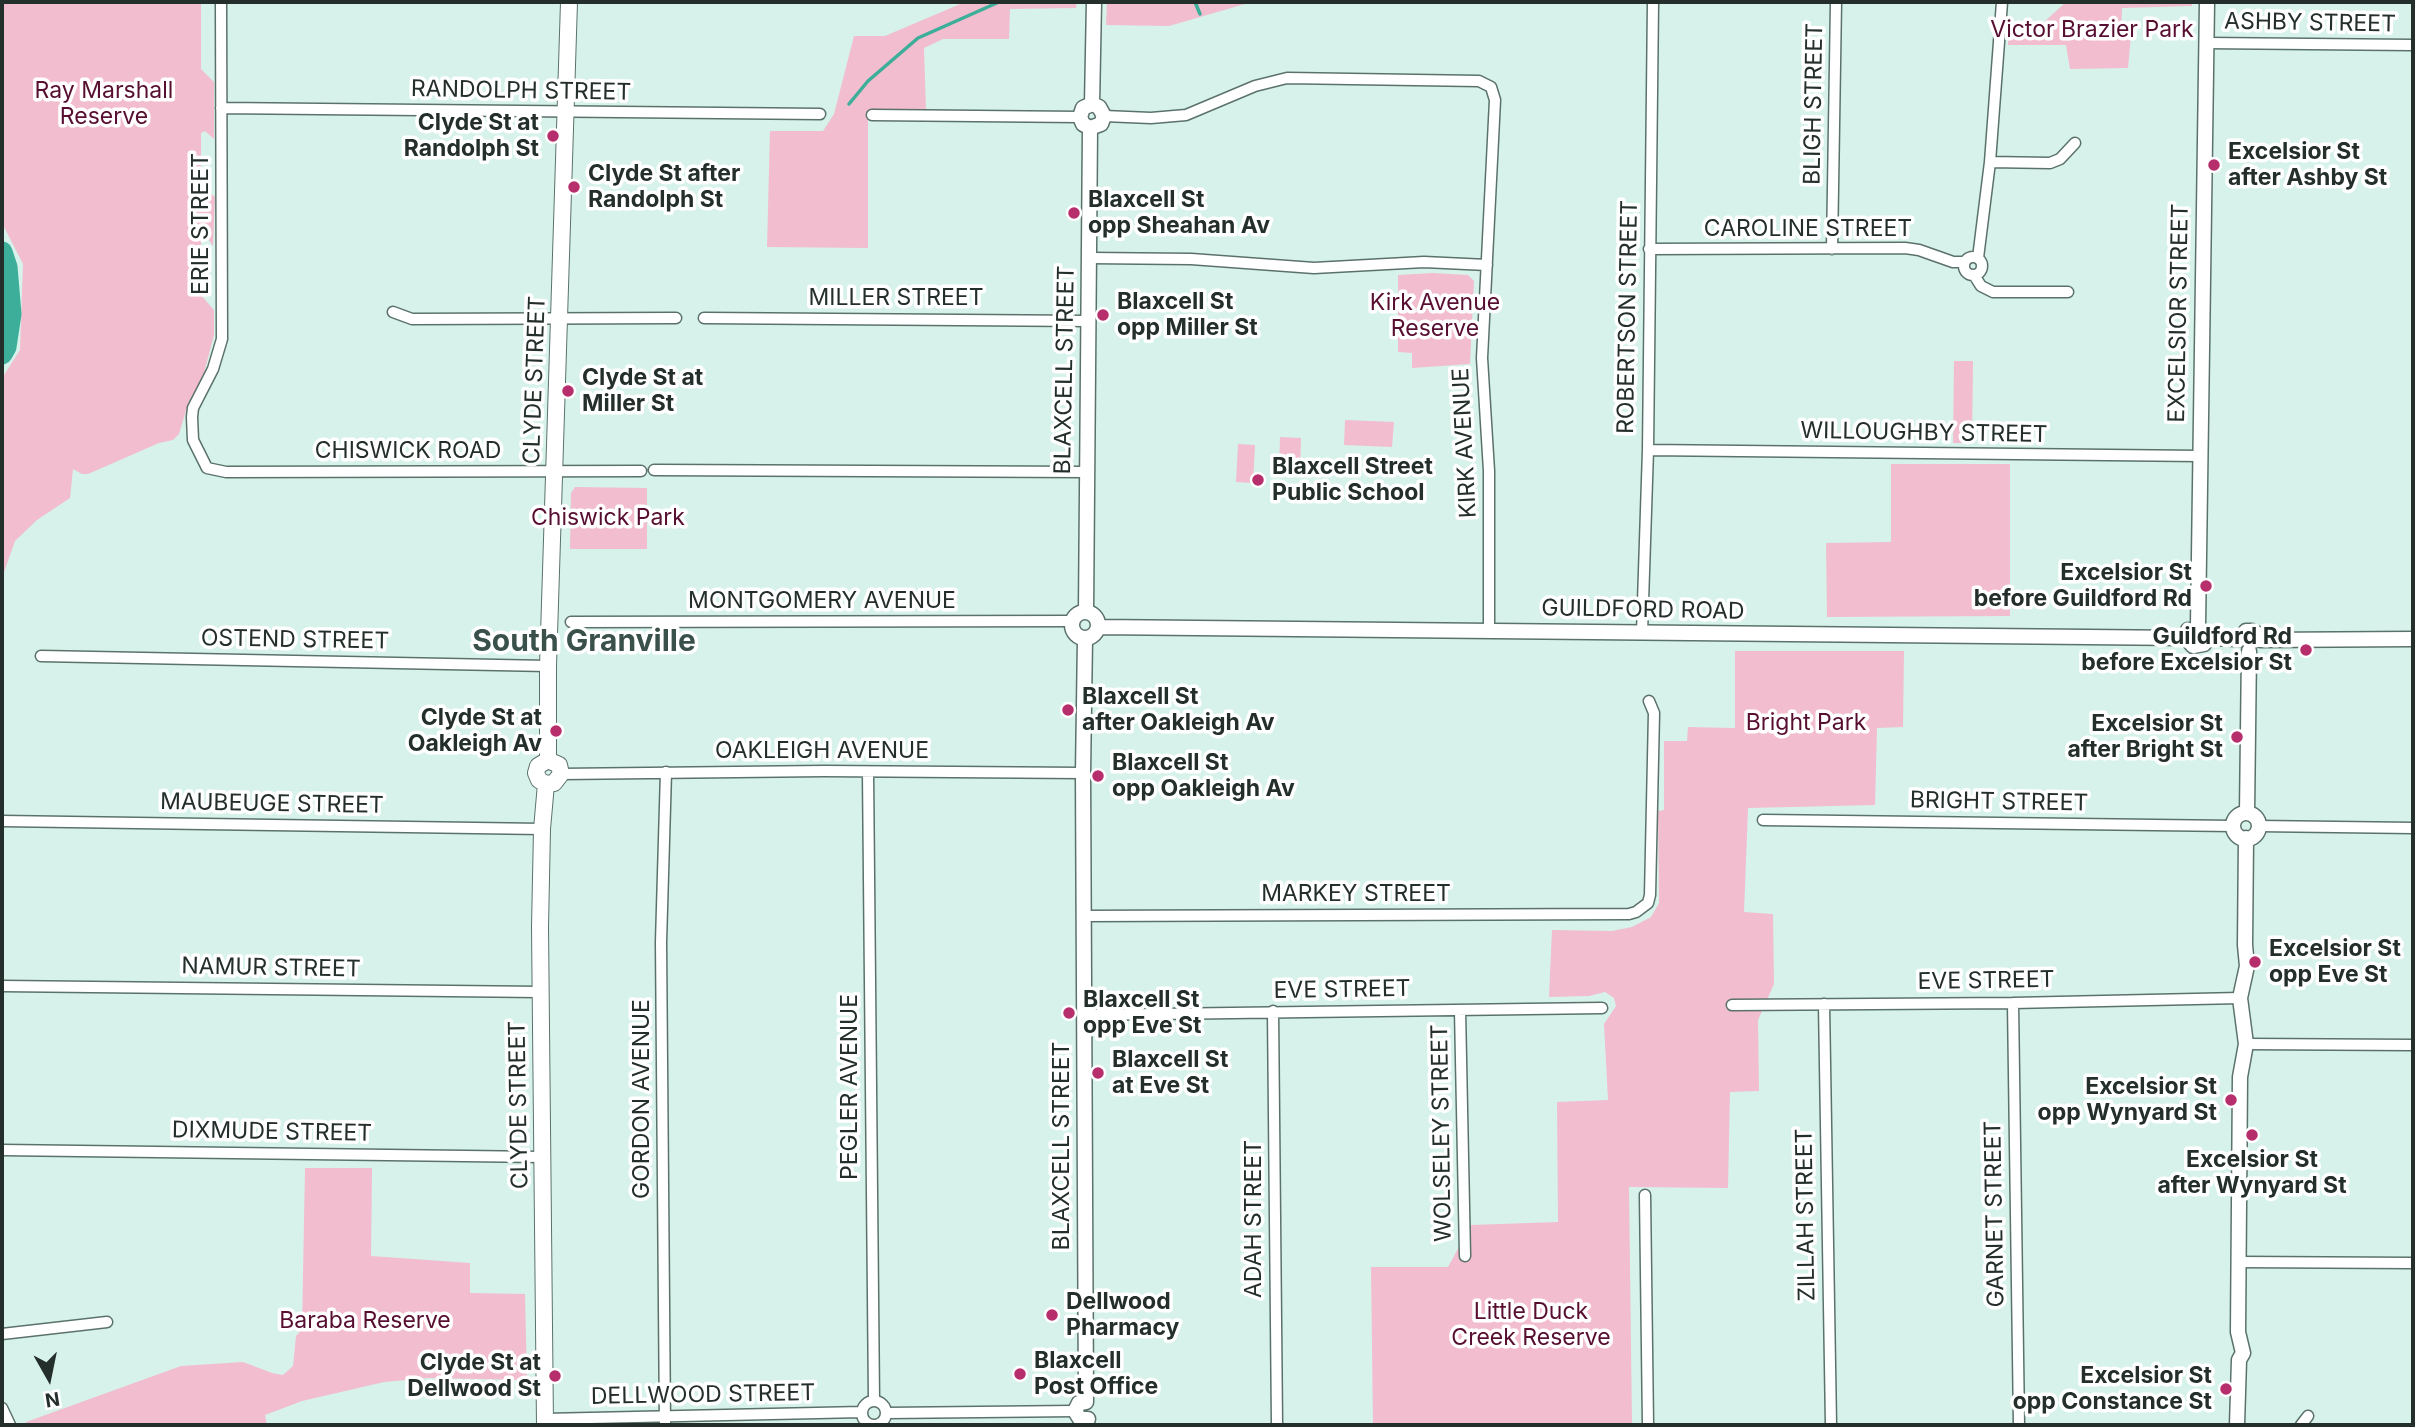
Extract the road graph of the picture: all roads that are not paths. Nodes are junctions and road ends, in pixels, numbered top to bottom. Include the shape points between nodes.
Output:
1 (221, 2) edge
2 (569, 2) edge
3 (1094, 2) edge
4 (1653, 2) edge
5 (1836, 2) edge
6 (2002, 2) edge
7 (2207, 2) edge
8 (2206, 43) junction
9 (2413, 45) edge
10 (1092, 104) junction
11 (221, 108) junction
12 (565, 113) junction
13 (820, 114) dead end
14 (872, 115) dead end
15 (1104, 116) junction
16 (1085, 122) junction
17 (2075, 143) dead end
18 (1990, 162) junction
19 (1649, 249) junction
20 (1832, 249) junction
21 (1089, 258) junction
22 (1979, 258) junction
23 (1964, 262) junction
24 (1487, 265) junction
25 (1974, 275) junction
26 (2067, 292) dead end
27 (393, 312) dead end
28 (676, 318) dead end
29 (704, 318) dead end
30 (560, 320) junction
31 (1088, 321) junction
32 (192, 440) joint
33 (1648, 450) junction
34 (2200, 456) junction
35 (654, 470) dead end
36 (641, 471) dead end
37 (1086, 471) junction
38 (555, 473) junction
39 (1086, 612) junction
40 (1073, 621) junction
41 (571, 622) dead end
42 (2198, 625) junction
43 (1098, 627) junction
44 (1489, 630) junction
45 (1643, 632) junction
46 (1085, 638) junction
47 (2186, 638) junction
48 (2207, 638) junction
49 (2413, 639) edge
50 (2245, 645) junction
51 (41, 656) dead end
52 (548, 666) junction
53 (1649, 701) dead end
54 (548, 760) junction
55 (666, 772) junction
56 (868, 772) junction
57 (1083, 773) junction
58 (561, 774) junction
59 (546, 784) junction
60 (2247, 813) junction
61 (1763, 820) dead end
62 (2, 821) edge
63 (2233, 826) junction
64 (2259, 826) junction
65 (2413, 828) edge
66 (542, 829) junction
67 (2246, 838) junction
68 (1083, 916) junction
69 (2, 986) edge
70 (540, 992) junction
71 (2240, 998) junction
72 (2013, 1003) junction
73 (1824, 1004) junction
74 (1732, 1005) dead end
75 (1602, 1008) dead end
76 (1460, 1010) junction
77 (1273, 1012) junction
78 (1084, 1015) junction
79 (2246, 1044) junction
80 (2413, 1045) edge
81 (2, 1150) edge
82 (542, 1157) junction
83 (1645, 1195) dead end
84 (1465, 1256) dead end
85 (2239, 1262) junction
86 (2413, 1263) edge
87 (107, 1322) dead end
88 (2, 1334) edge
89 (874, 1401) junction
90 (1080, 1406) junction
91 (2, 1408) edge
92 (862, 1412) junction
93 (886, 1413) junction
94 (665, 1421) edge
95 (545, 1422) edge
96 (1088, 1422) edge
97 (9, 1425) edge
98 (875, 1425) edge
99 (1277, 1425) edge
100 (1648, 1425) edge
101 (1831, 1425) edge
102 (2019, 1425) edge
103 (2237, 1425) edge

1 - 11 street, ERIE STREET
2 - 12 main road, CLYDE STREET
3 - 10 street
4 - 19 street, ROBERTSON STREET
5 - 20 street, BLIGH STREET
6 - 18 street
7 - 8 street, EXCELSIOR STREET
8 - 9 street, ASHBY STREET
8 - 34 street, EXCELSIOR STREET
10 - 15 street
10 - 16 street via 1083,108
11 - 12 street, RANDOLPH STREET
11 - 32 street, ERIE STREET via 222,340 214,369 193,408
12 - 13 street, RANDOLPH STREET
12 - 30 main road, CLYDE STREET
14 - 16 street
15 - 16 street via 1101,124
15 - 24 street, KIRK AVENUE via 1186,115 1287,78 1479,81 1491,87 1495,100
16 - 21 street, BLAXCELL STREET
17 - 18 street via 2050,163
18 - 22 street
19 - 20 street, CAROLINE STREET
19 - 33 street, ROBERTSON STREET
20 - 23 street, CAROLINE STREET via 1912,249
21 - 24 street via 1191,259 1314,268 1424,262
21 - 31 street, BLAXCELL STREET
22 - 23 street via 1970,256
22 - 25 street via 1981,269
23 - 25 street via 1965,270
24 - 44 street, KIRK AVENUE via 1482,358 1490,506
25 - 26 street via 1981,286 1993,292
27 - 30 street via 412,319
28 - 30 street
29 - 31 street, MILLER STREET
30 - 38 main road, CLYDE STREET
31 - 37 street, BLAXCELL STREET
32 - 38 street, CHISWICK ROAD via 208,468 226,472
33 - 34 street, WILLOUGHBY STREET
33 - 45 street, ROBERTSON STREET
34 - 42 street, EXCELSIOR STREET
35 - 37 street
36 - 38 street, CHISWICK ROAD
37 - 39 street, BLAXCELL STREET
38 - 52 main road, CLYDE STREET
39 - 40 street
39 - 43 street via 1094,615
40 - 41 street, MONTGOMERY AVENUE
40 - 46 street via 1076,634
42 - 47 street via 2189,629
42 - 48 street
43 - 44 street, GUILDFORD ROAD
43 - 46 street via 1093,636
44 - 45 street, GUILDFORD ROAD
45 - 47 street, GUILDFORD ROAD
46 - 57 street, BLAXCELL STREET
47 - 48 street via 2197,647
48 - 50 street
49 - 50 street via 2260,640 2258,634 2246,631
50 - 60 street
51 - 52 street, OSTEND STREET
52 - 54 main road, CLYDE STREET
53 - 68 street, MARKEY STREET via 1654,713 1650,895 1643,909 1629,914
54 - 58 main road via 559,765
54 - 59 main road via 540,763 536,773
55 - 56 street, OAKLEIGH AVENUE
55 - 58 street, OAKLEIGH AVENUE
55 - 94 street, GORDON AVENUE via 661,943
56 - 57 street, OAKLEIGH AVENUE
56 - 89 street, PEGLER AVENUE
57 - 68 street, BLAXCELL STREET
58 - 59 main road via 557,781
59 - 66 main road, CLYDE STREET
60 - 63 street via 2237,817
60 - 64 street
61 - 63 street, BRIGHT STREET
62 - 66 street, MAUBEUGE STREET
63 - 67 street via 2237,835
64 - 65 street
64 - 67 street via 2255,835
66 - 70 main road, CLYDE STREET
67 - 71 street via 2247,966
68 - 78 street, BLAXCELL STREET
69 - 70 street, NAMUR STREET
70 - 82 main road, CLYDE STREET
71 - 72 street, EVE STREET
71 - 79 street
72 - 73 street, EVE STREET
72 - 102 street, GARNET STREET
73 - 74 street, EVE STREET
73 - 101 street, ZILLAH STREET
75 - 76 street, EVE STREET
76 - 77 street, EVE STREET
76 - 84 street, WOLSELEY STREET
77 - 78 street, EVE STREET
77 - 99 street, ADAH STREET
78 - 90 street, BLAXCELL STREET
79 - 80 street
79 - 85 street via 2241,1077
81 - 82 street, DIXMUDE STREET
82 - 95 main road, CLYDE STREET
83 - 100 street
85 - 86 street
85 - 103 street via 2238,1332 2243,1353
87 - 88 street
89 - 92 street
89 - 93 street via 884,1406
90 - 93 street
90 - 96 street, BLAXCELL STREET via 1091,1405
91 - 97 street
92 - 94 street, DELLWOOD STREET
92 - 98 street via 864,1420
93 - 98 street
94 - 95 street, DELLWOOD STREET

